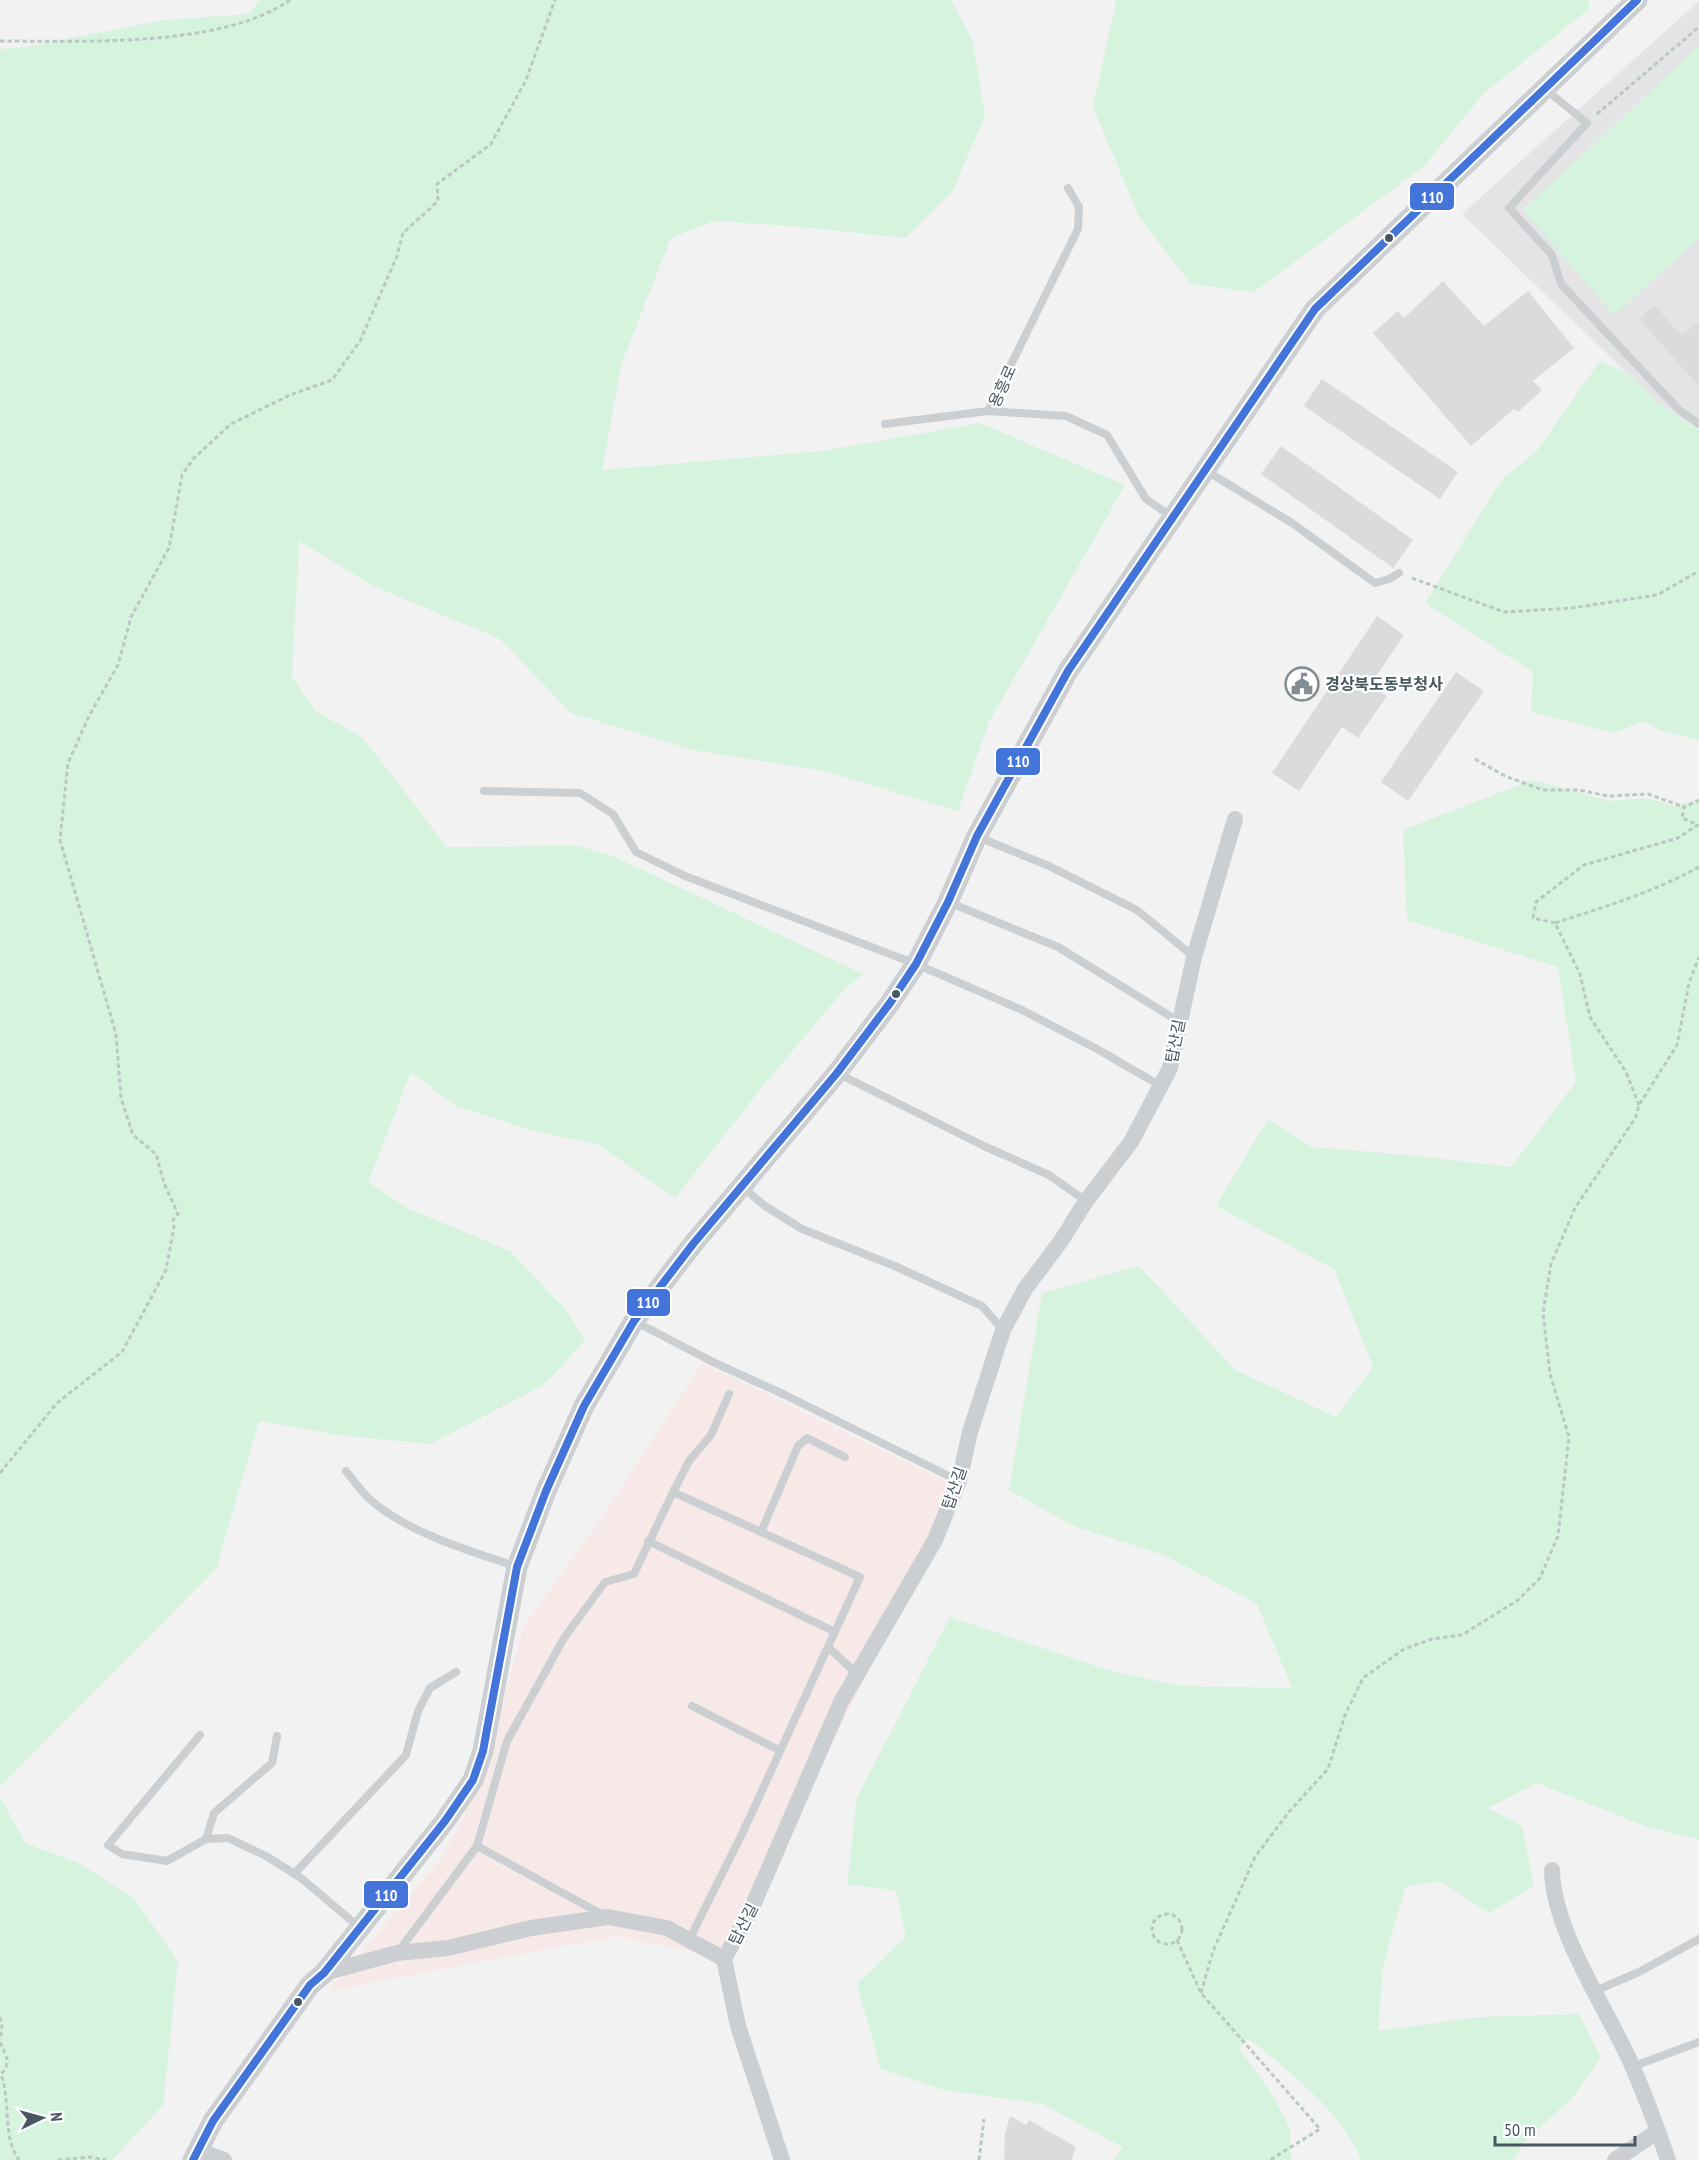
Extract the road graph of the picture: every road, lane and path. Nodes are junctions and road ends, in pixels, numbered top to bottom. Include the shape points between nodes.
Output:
1 (290, 0) edge
2 (555, 0) edge
3 (1637, 0) edge
4 (1699, 27) edge
5 (0, 41) edge
6 (1545, 88) junction
7 (1587, 123) junction
8 (1068, 188) dead end
9 (988, 411) junction
10 (885, 424) dead end
11 (1699, 424) edge
12 (1204, 468) junction
13 (1171, 516) junction
14 (1699, 572) edge
15 (1399, 573) joint
16 (1475, 759) dead end
17 (483, 791) dead end
18 (1699, 800) edge
19 (1684, 807) junction
20 (1235, 819) dead end
21 (977, 836) junction
22 (1699, 867) edge
23 (948, 902) junction
24 (1554, 923) junction
25 (1194, 957) junction
26 (1699, 957) edge
27 (916, 964) junction
28 (1178, 1022) junction
29 (837, 1073) junction
30 (1162, 1086) junction
31 (1639, 1105) junction
32 (741, 1186) junction
33 (1086, 1201) junction
34 (634, 1321) junction
35 (1003, 1330) junction
36 (729, 1394) dead end
37 (845, 1457) dead end
38 (346, 1471) dead end
39 (0, 1473) edge
40 (959, 1481) junction
41 (673, 1492) junction
42 (761, 1532) junction
43 (648, 1541) junction
44 (517, 1568) junction
45 (835, 1632) junction
46 (828, 1647) junction
47 (456, 1672) dead end
48 (857, 1674) junction
49 (692, 1706) dead end
50 (200, 1735) dead end
51 (277, 1736) dead end
52 (779, 1750) junction
53 (206, 1839) junction
54 (477, 1846) junction
55 (1552, 1870) dead end
56 (294, 1874) junction
57 (608, 1917) junction
58 (360, 1927) junction
59 (1699, 1939) edge
60 (689, 1940) junction
61 (1177, 1940) junction
62 (397, 1953) junction
63 (724, 1959) junction
64 (324, 1973) junction
65 (1595, 1991) junction
66 (1201, 1993) junction
67 (0, 2017) edge
68 (0, 2041) edge
69 (1699, 2043) edge
70 (1632, 2067) junction
71 (984, 2119) dead end
72 (1657, 2132) junction
73 (196, 2155) edge
74 (19, 2160) edge
75 (58, 2160) edge
76 (106, 2160) edge
77 (224, 2160) edge
78 (782, 2160) edge
79 (979, 2160) edge
80 (1270, 2160) edge
81 (1615, 2160) edge
82 (1668, 2160) edge

1 - 5 path via 279,8 218,29 131,41
2 - 39 path via 526,80 491,144 437,184 438,201 403,233 360,341 332,380 231,424 194,458 182,476 169,548 131,617 118,664 68,763 60,840 116,1034 121,1098 133,1135 156,1154 178,1214 173,1220 166,1270 122,1352 57,1403
3 - 6 street
4 - 7 path
6 - 7 lane
6 - 12 street via 1315,309
7 - 11 lane via 1509,208 1552,255 1561,284 1679,410
8 - 9 lane, 용흥로 via 1079,207 1078,229
9 - 10 lane
9 - 13 lane, 용흥로 via 1066,416 1107,435 1146,499
12 - 13 street
12 - 15 lane via 1375,583
13 - 21 street via 1068,671
14 - 15 path via 1657,595 1572,608 1504,612
16 - 19 path via 1543,790 1578,790 1608,796 1648,794
17 - 27 lane via 580,794 613,814 636,852 685,876
18 - 19 path
19 - 24 path via 1682,818 1698,825 1678,838 1584,865 1536,902 1533,918
20 - 25 street, 탑산길
21 - 23 street
21 - 25 lane via 1137,910
22 - 24 path via 1616,903
23 - 27 street
23 - 28 lane via 1058,947
24 - 31 path via 1580,974 1590,1017 1626,1072
25 - 28 street, 탑산길
26 - 31 path via 1689,983 1677,1045
27 - 29 street
27 - 30 lane via 1022,1010
28 - 30 street, 탑산길 via 1170,1068
29 - 32 street
29 - 33 lane via 1049,1175
30 - 33 street, 탑산길 via 1131,1142
31 - 66 path via 1636,1117 1575,1208 1551,1264 1543,1313 1550,1374 1569,1437 1558,1536 1540,1578 1518,1600 1462,1635 1432,1639 1404,1649 1363,1678 1328,1769 1255,1857 1213,1950
32 - 34 street
32 - 35 lane via 802,1229 982,1306
33 - 35 street, 탑산길 via 1025,1289
34 - 40 lane
34 - 44 street via 584,1406
35 - 40 street, 탑산길 via 970,1432
36 - 41 lane via 711,1435 689,1461
37 - 42 lane via 807,1438 798,1446
38 - 44 lane via 373,1502 409,1524 442,1542
40 - 48 street, 탑산길 via 935,1540
41 - 42 lane
41 - 43 lane
42 - 45 lane via 860,1577
43 - 45 lane
43 - 54 lane via 634,1574 605,1582 564,1638 507,1741
44 - 58 street via 483,1751 473,1780
45 - 46 lane
46 - 48 lane
46 - 52 lane
47 - 56 lane via 430,1688 406,1755
48 - 63 street, 탑산길 via 841,1702 750,1912
49 - 52 lane
50 - 53 lane via 108,1845 122,1854 167,1861
51 - 53 lane via 273,1763 214,1813
52 - 60 lane
53 - 56 lane via 228,1838
54 - 57 lane
54 - 62 lane
55 - 65 street via 1552,1888 1564,1924
56 - 58 lane
57 - 60 street via 667,1928
57 - 62 street via 531,1928 448,1948
58 - 64 street
59 - 65 lane
60 - 63 street
61 - 61 path via 1182,1928 1176,1916 1157,1917 1152,1929 1158,1941
61 - 66 path
62 - 64 street
63 - 78 street, 탑산길 via 738,2026
64 - 73 street via 310,1985 213,2121
65 - 70 street
66 - 80 path via 1320,2129
67 - 68 path
68 - 74 path via 8,2060 1,2074 12,2151
69 - 70 lane
70 - 72 street
71 - 79 path
72 - 81 street
72 - 82 street
73 - 77 street
75 - 76 path

